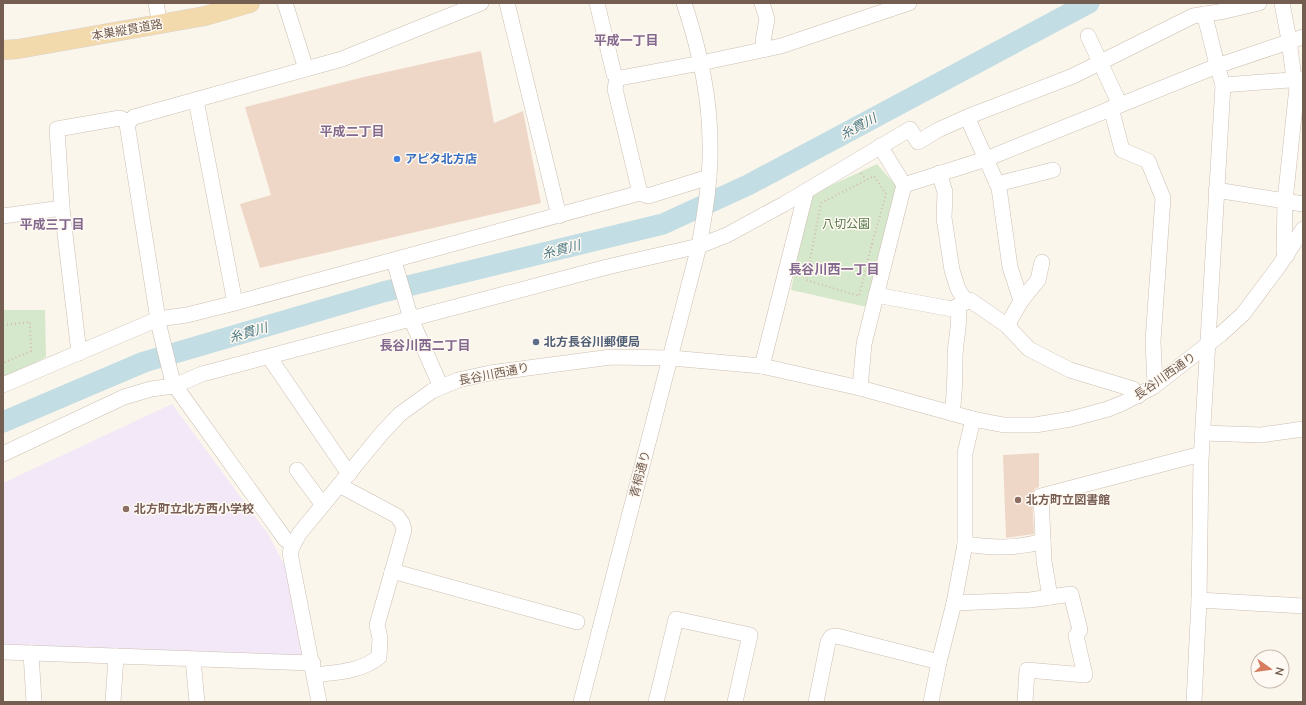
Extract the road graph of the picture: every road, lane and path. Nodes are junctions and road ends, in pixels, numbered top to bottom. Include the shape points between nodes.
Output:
1 (208, 3) edge
2 (250, 3) edge
3 (285, 3) edge
4 (480, 3) edge
5 (507, 3) edge
6 (597, 3) edge
7 (684, 3) edge
8 (762, 3) edge
9 (909, 3) edge
10 (1259, 3) edge
11 (1282, 3) edge
12 (159, 14) edge
13 (1204, 14) junction
14 (1088, 36) dead end
15 (3, 38) edge
16 (1296, 39) edge
17 (765, 49) junction
18 (3, 50) edge
19 (701, 63) junction
20 (1100, 63) junction
21 (1217, 66) junction
22 (306, 69) junction
23 (617, 78) junction
24 (1298, 79) edge
25 (1223, 85) junction
26 (196, 100) junction
27 (1115, 106) junction
28 (967, 117) junction
29 (129, 122) junction
30 (880, 146) junction
31 (986, 159) junction
32 (1053, 170) dead end
33 (939, 173) junction
34 (709, 177) junction
35 (904, 184) junction
36 (997, 184) junction
37 (1216, 190) junction
38 (806, 192) junction
39 (640, 193) junction
40 (1285, 201) junction
41 (1303, 204) edge
42 (62, 208) junction
43 (3, 216) edge
44 (559, 216) junction
45 (1303, 229) edge
46 (872, 244) junction
47 (699, 246) junction
48 (888, 248) junction
49 (1287, 255) junction
50 (1042, 262) dead end
51 (395, 264) junction
52 (876, 295) junction
53 (1021, 301) junction
54 (235, 303) junction
55 (962, 304) junction
56 (411, 316) junction
57 (159, 323) junction
58 (3, 325) edge
59 (1009, 327) junction
60 (1207, 347) junction
61 (79, 353) junction
62 (269, 357) junction
63 (671, 358) junction
64 (3, 363) edge
65 (762, 366) junction
66 (1155, 384) junction
67 (3, 385) edge
68 (174, 385) junction
69 (441, 387) junction
70 (860, 388) junction
71 (1138, 396) junction
72 (952, 413) junction
73 (973, 419) junction
74 (1303, 429) edge
75 (1203, 433) junction
76 (3, 454) edge
77 (1201, 454) junction
78 (297, 470) dead end
79 (348, 474) junction
80 (339, 485) junction
81 (323, 505) junction
82 (1043, 541) junction
83 (965, 544) junction
84 (293, 545) junction
85 (392, 571) junction
86 (1050, 597) junction
87 (1199, 600) junction
88 (954, 603) junction
89 (1303, 606) edge
90 (577, 622) dead end
91 (3, 652) edge
92 (31, 653) junction
93 (116, 656) junction
94 (194, 659) junction
95 (939, 662) junction
96 (314, 669) junction
97 (34, 702) edge
98 (113, 702) edge
99 (196, 702) edge
100 (319, 702) edge
101 (581, 702) edge
102 (656, 702) edge
103 (735, 702) edge
104 (816, 702) edge
105 (931, 702) edge
106 (1025, 702) edge
107 (1194, 702) edge

1 - 12 main road, 本巣縦貫道路
2 - 12 main road, 本巣縦貫道路 via 205,16
3 - 22 street
4 - 22 street via 342,58
5 - 44 street
6 - 23 street
7 - 19 street, 青桐通り
8 - 17 street via 766,19 763,41
9 - 17 street
10 - 13 street
11 - 16 street
12 - 15 main road, 本巣縦貫道路
12 - 18 main road, 本巣縦貫道路
13 - 20 street via 1193,16
13 - 21 street
14 - 20 street
16 - 21 street
16 - 24 street
17 - 19 street
19 - 23 street
19 - 34 street, 青桐通り via 710,143
20 - 27 street
20 - 28 street
21 - 25 street
21 - 27 street
22 - 26 street
23 - 39 street via 615,89
24 - 25 street
24 - 40 street
25 - 37 street
26 - 29 street via 134,117
26 - 54 street
27 - 31 street
27 - 66 street via 1122,150 1148,161 1163,198 1153,341
28 - 30 street via 918,142 910,129
28 - 31 street
29 - 42 street via 120,118 57,129
29 - 57 street via 127,128
30 - 35 street
30 - 38 street
31 - 33 street
31 - 36 street
32 - 36 street
33 - 35 street
33 - 55 street via 945,192 944,218 952,270
34 - 39 street via 648,196
34 - 47 street, 青桐通り
35 - 48 street
36 - 53 street via 1010,267
37 - 40 street
37 - 60 street
38 - 47 street via 727,235
38 - 65 street
39 - 44 street
40 - 41 street
40 - 49 street via 1284,251
42 - 43 street
42 - 61 street
44 - 51 street
45 - 49 street, 長谷川西通り
46 - 46 path via 859,296 806,280 821,203 874,176 886,194
46 - 48 path
47 - 56 street
47 - 63 street, 青桐通り
48 - 52 street
49 - 60 street, 長谷川西通り via 1243,314
50 - 53 street via 1038,280
51 - 54 street
51 - 56 street
52 - 55 street via 952,309
52 - 70 street via 864,344
53 - 59 street via 1009,322
54 - 57 street
55 - 59 street via 970,300
55 - 72 street via 955,356 956,386
56 - 62 street
56 - 69 street
57 - 61 street
57 - 68 street
58 - 64 path via 30,322 31,351
59 - 71 street via 1030,349 1070,370 1132,389
60 - 66 street, 長谷川西通り
60 - 75 street
61 - 67 street
62 - 68 street via 202,374
62 - 79 street
63 - 65 street, 長谷川西通り
63 - 69 street, 長谷川西通り via 611,357 584,360 490,373 458,380
63 - 101 street, 青桐通り
65 - 70 street, 長谷川西通り
66 - 71 street, 長谷川西通り
68 - 76 street via 124,397
68 - 84 street via 285,539
69 - 79 street, 長谷川西通り via 400,414
70 - 72 street, 長谷川西通り
71 - 73 street, 長谷川西通り via 1108,409 1035,425 1004,425
72 - 73 street, 長谷川西通り
73 - 83 street via 965,454
74 - 75 street via 1260,435
75 - 77 street
77 - 82 street via 1042,496
77 - 87 street
78 - 81 street
79 - 80 street, 長谷川西通り
80 - 81 street, 長谷川西通り
80 - 85 street via 397,516 402,523 404,530
81 - 84 street, 長谷川西通り
82 - 83 street via 1030,545 991,548
82 - 86 street
83 - 88 street
84 - 96 street via 290,553
85 - 90 street
85 - 96 street via 377,625 380,638 379,657 358,669
86 - 88 street
86 - 106 street via 1071,594 1080,630 1076,636 1084,674 1027,670
87 - 89 street
87 - 107 street
88 - 95 street
91 - 92 street
92 - 93 street
92 - 97 street
93 - 94 street
93 - 98 street
94 - 96 street
94 - 99 street
95 - 104 street via 837,636 828,642
95 - 105 street
96 - 100 street
102 - 103 street via 676,619 750,635

